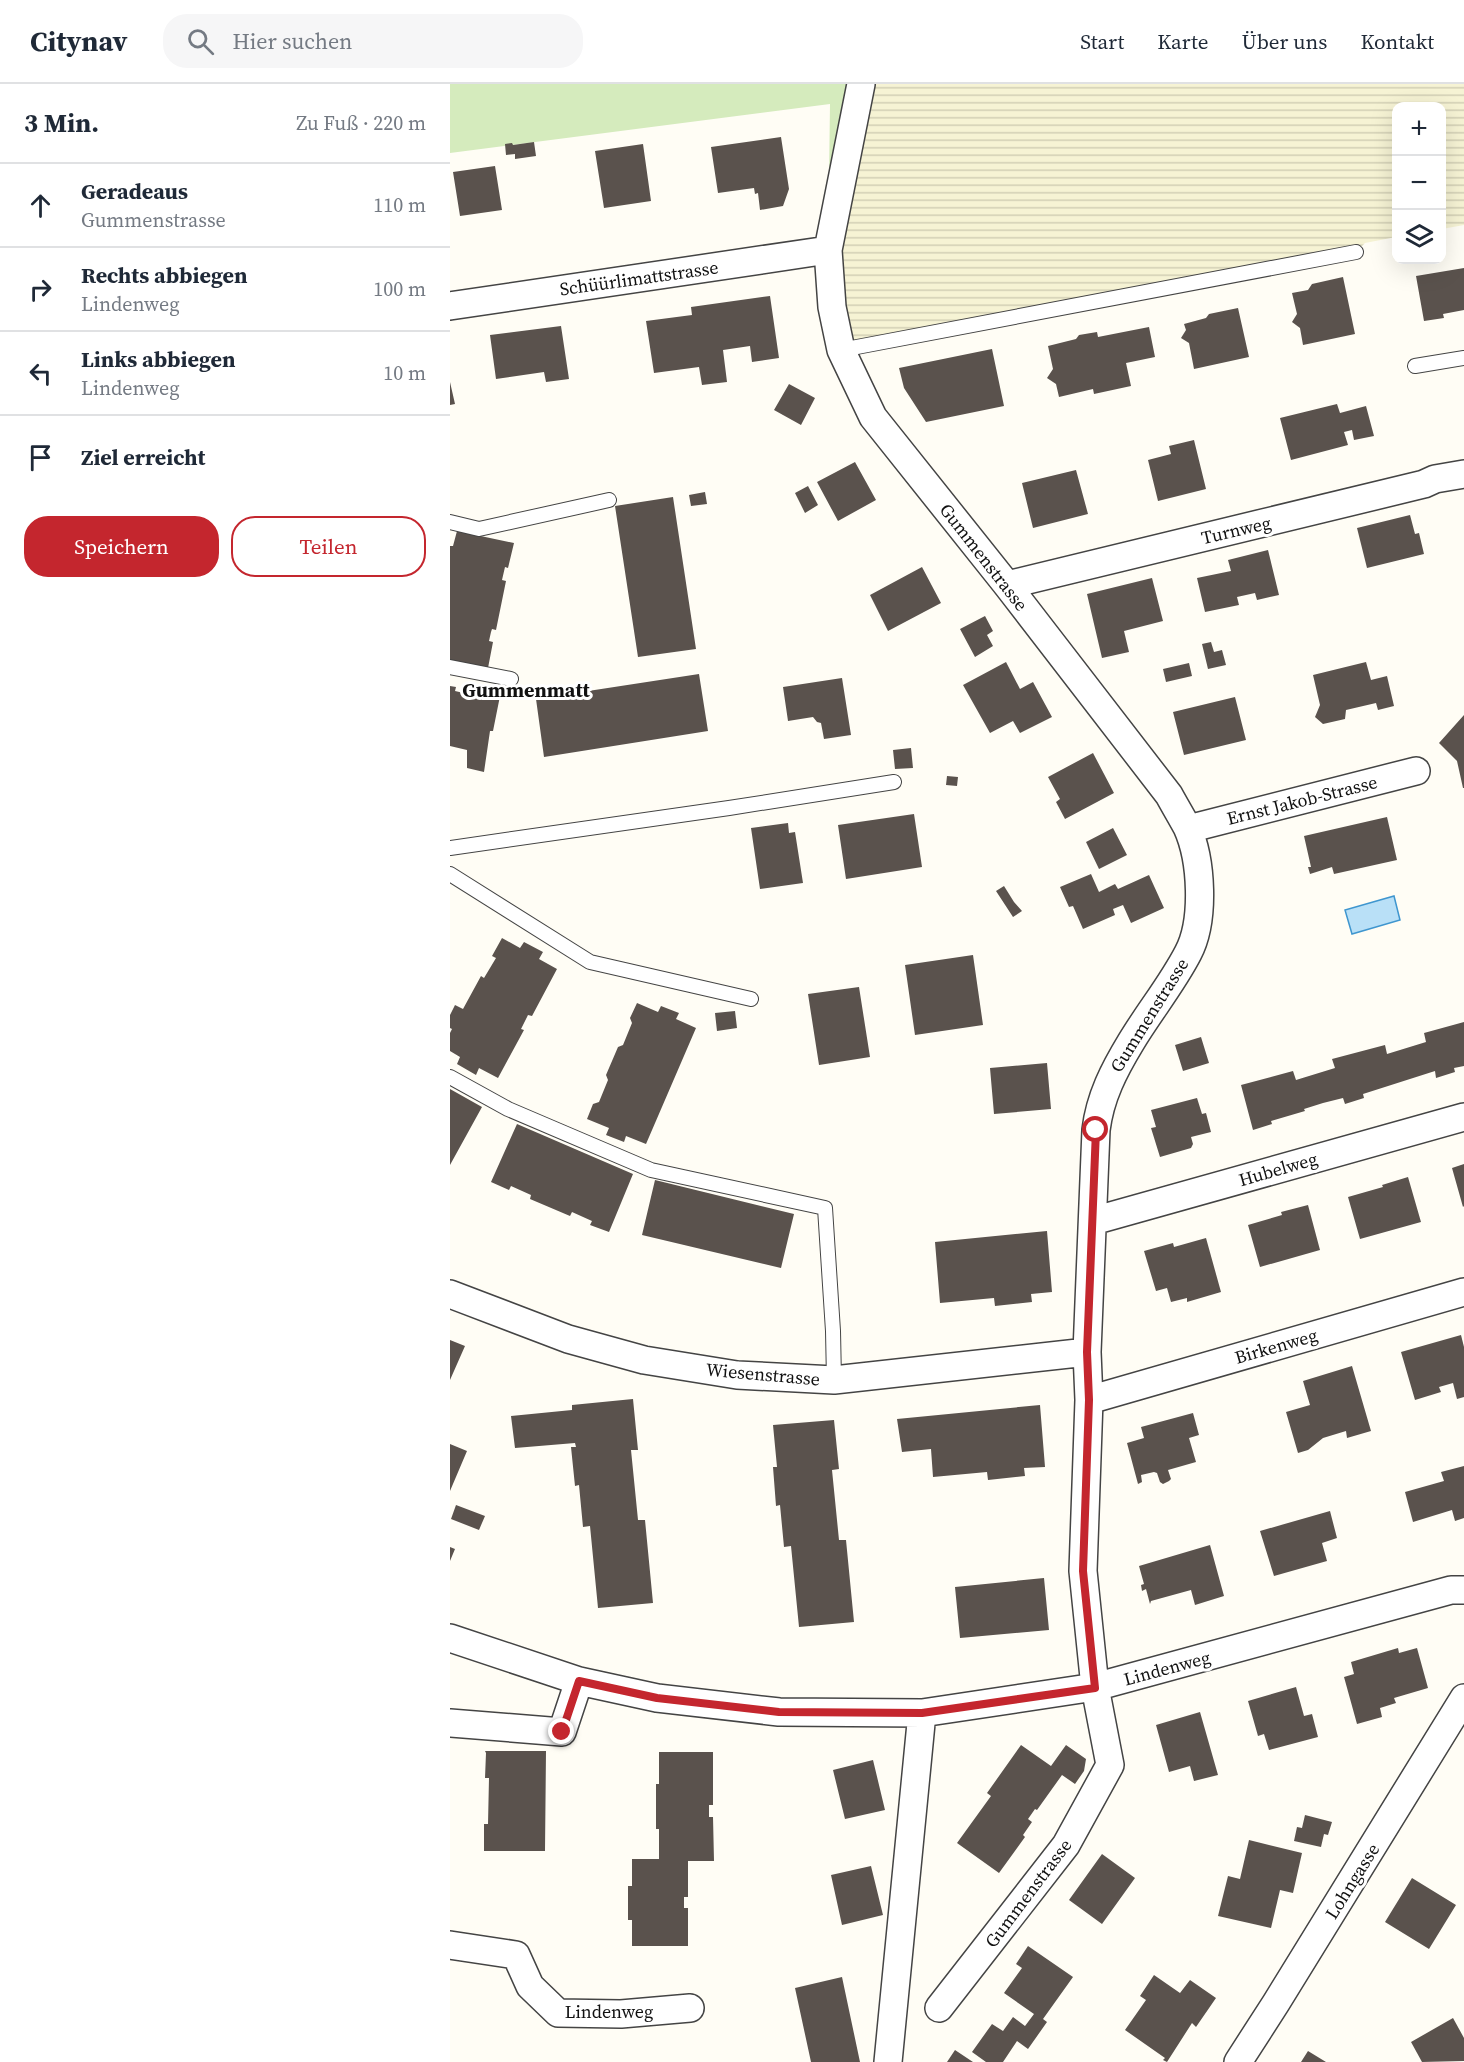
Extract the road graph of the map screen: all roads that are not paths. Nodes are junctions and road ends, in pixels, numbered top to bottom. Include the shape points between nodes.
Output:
1 (861, 84) edge
2 (828, 250) junction
3 (1356, 252) dead end
4 (450, 306) edge
5 (840, 350) junction
6 (1464, 358) edge
7 (1415, 366) dead end
8 (1464, 474) edge
9 (609, 500) dead end
10 (450, 522) edge
11 (1007, 585) junction
12 (450, 667) edge
13 (511, 679) dead end
14 (1416, 771) dead end
15 (894, 782) dead end
16 (1188, 829) junction
17 (450, 848) edge
18 (450, 874) edge
19 (751, 999) dead end
20 (450, 1077) edge
21 (1464, 1117) edge
22 (1093, 1221) junction
23 (1464, 1292) edge
24 (450, 1294) edge
25 (1087, 1352) junction
26 (834, 1380) junction
27 (1089, 1400) junction
28 (1464, 1590) edge
29 (450, 1638) edge
30 (579, 1681) junction
31 (1095, 1688) junction
32 (1464, 1698) edge
33 (922, 1713) junction
34 (450, 1723) edge
35 (450, 1945) edge
36 (690, 2008) dead end
37 (939, 2008) dead end
38 (888, 2062) edge
39 (1238, 2062) edge

1 - 2 street, Gummenstrasse
2 - 4 street, Schüürlimattstrasse
2 - 5 street, Gummenstrasse
3 - 5 lane
5 - 11 street, Gummenstrasse via 873,417
6 - 7 lane
8 - 11 street, Turnweg
9 - 10 lane via 479,529
11 - 16 street, Gummenstrasse via 1169,795
12 - 13 lane
14 - 16 street, Ernst Jakob-Strasse
15 - 17 lane
16 - 22 street, Gummenstrasse via 1200,897 1197,923 1189,951 1113,1071 1098,1109
18 - 19 lane via 590,963
20 - 26 lane via 508,1109 651,1170 825,1208
21 - 22 street, Hubelweg
22 - 25 street, Gummenstrasse
23 - 27 street, Birkenweg
24 - 26 street, Wiesenstrasse via 568,1339 644,1360 736,1375
25 - 26 street, Wiesenstrasse
25 - 27 street, Gummenstrasse
27 - 31 street, Gummenstrasse via 1083,1571
28 - 31 street, Lindenweg via 1451,1590
29 - 30 street, Lindenweg
30 - 33 street, Lindenweg via 657,1698 779,1712
30 - 34 street via 562,1732
31 - 33 street, Lindenweg
31 - 37 street, Gummenstrasse via 1110,1765 1066,1845
32 - 39 street, Lohngasse
33 - 38 street
35 - 36 street, Lindenweg via 516,1955 530,1986 558,2013 621,2014

